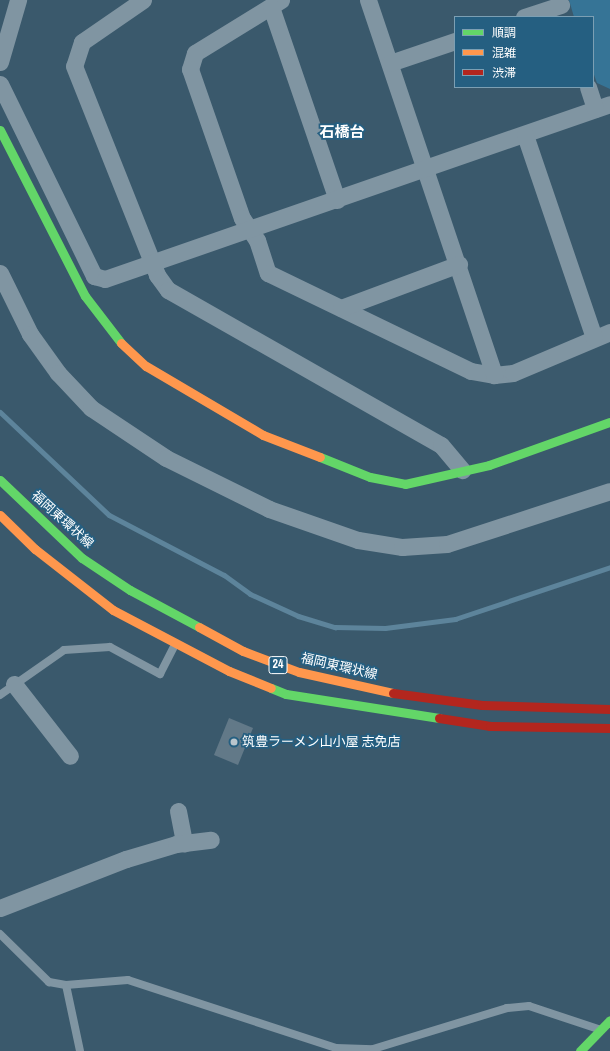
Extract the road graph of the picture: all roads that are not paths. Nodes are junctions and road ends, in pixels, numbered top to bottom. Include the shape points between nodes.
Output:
1 (18, 0) edge
2 (143, 0) edge
3 (368, 0) edge
4 (276, 3) edge
5 (561, 7) edge
6 (528, 16) edge
7 (454, 41) edge
8 (0, 62) edge
9 (390, 63) junction
10 (0, 84) edge
11 (589, 88) edge
12 (602, 106) edge
13 (0, 130) edge
14 (525, 135) junction
15 (426, 168) junction
16 (337, 200) junction
17 (251, 228) junction
18 (150, 261) junction
19 (459, 264) junction
20 (0, 273) edge
21 (341, 308) junction
22 (602, 335) edge
23 (494, 375) junction
24 (610, 422) edge
25 (462, 470) junction
26 (0, 480) edge
27 (610, 491) edge
28 (0, 515) edge
29 (175, 645) junction
30 (14, 684) junction
31 (0, 694) edge
32 (610, 709) edge
33 (610, 728) edge
34 (70, 756) dead end
35 (178, 811) dead end
36 (211, 840) dead end
37 (184, 843) junction
38 (0, 908) edge
39 (0, 934) edge
40 (66, 985) junction
41 (607, 1028) edge
42 (80, 1051) edge
43 (580, 1051) edge

1 - 8 street
2 - 18 street via 82,42 74,66
3 - 9 street
4 - 16 street
4 - 17 street via 196,53 190,69 242,218
5 - 6 street
7 - 9 street
9 - 15 street
10 - 18 street via 94,276 105,278
11 - 12 street
12 - 14 street
13 - 25 main road via 85,296 112,334 146,366 263,435 370,477 405,484
14 - 15 street
14 - 22 street
15 - 16 street
15 - 19 street
16 - 17 street
17 - 18 street
17 - 21 street via 268,273
18 - 25 street via 168,290 441,445
19 - 21 street
19 - 23 street
20 - 27 street via 30,334 58,373 91,408 166,458 270,509 358,540 402,547 447,544
21 - 23 street via 471,371
22 - 23 street via 513,373
24 - 25 main road via 489,465
26 - 32 main road, 福岡東環状線 / 24 via 82,558 130,590 243,651 292,670 397,694 482,705
28 - 29 main road, 24 via 35,549 113,610
29 - 30 lane via 160,674 110,647 98,646 64,650
29 - 33 main road, 24 via 286,694 490,726
30 - 31 lane
30 - 34 street
35 - 37 street
36 - 37 street
37 - 38 street via 126,859
39 - 40 lane via 49,982
40 - 41 lane via 128,980 336,1048 373,1049 506,1008 529,1006
40 - 42 lane
41 - 43 main road

